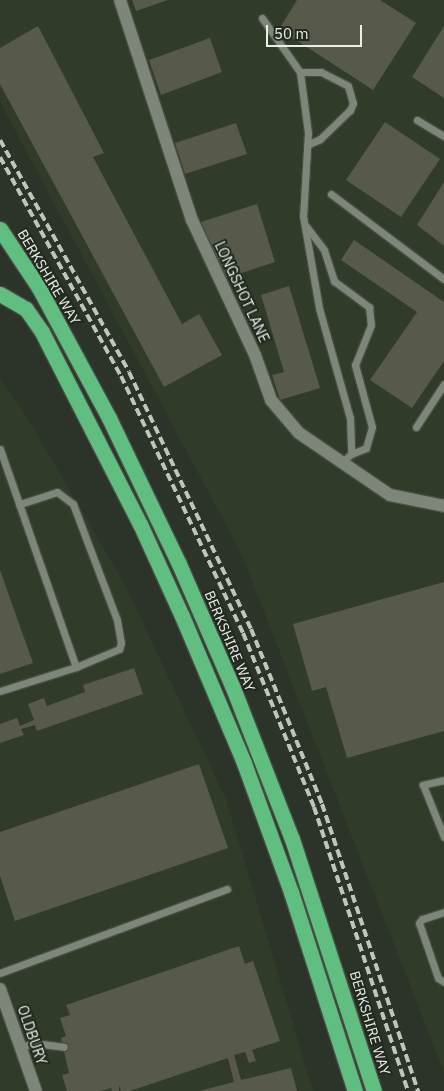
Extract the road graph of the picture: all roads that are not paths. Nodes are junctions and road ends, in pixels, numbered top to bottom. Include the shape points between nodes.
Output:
1 (120, 0) edge
2 (262, 18) dead end
3 (300, 72) junction
4 (417, 120) dead end
5 (444, 136) edge
6 (307, 145) junction
7 (331, 194) dead end
8 (305, 224) junction
9 (0, 229) edge
10 (444, 279) edge
11 (0, 294) edge
12 (444, 384) edge
13 (416, 426) dead end
14 (0, 449) edge
15 (347, 458) junction
16 (19, 504) junction
17 (444, 506) edge
18 (76, 667) junction
19 (0, 691) edge
20 (444, 780) edge
21 (444, 837) edge
22 (227, 889) dead end
23 (444, 912) edge
24 (0, 973) edge
25 (444, 982) edge
26 (0, 989) edge
27 (64, 1047) dead end
28 (21, 1048) junction
29 (36, 1091) edge
30 (355, 1091) edge
31 (374, 1091) edge

1 - 15 street, LONGSHOT LANE via 192,220 255,354 271,400 299,433
2 - 3 lane
3 - 6 lane
3 - 6 lane via 322,72 348,86 353,103 350,110 320,139
4 - 5 lane
6 - 8 lane
7 - 10 lane
8 - 15 lane via 319,308 350,418
8 - 15 lane via 324,250 334,281 369,308 371,325 355,365 372,427 366,448
9 - 31 highway, BERKSHIRE WAY via 44,297 154,510 233,688 308,886
11 - 30 highway via 26,309 42,332 140,524 237,746 291,892
12 - 13 lane
14 - 16 lane
15 - 17 street, LONGSHOT LANE via 390,495 411,504
16 - 18 lane
16 - 18 lane via 57,492 73,504 117,620 121,635 119,649
18 - 19 lane
20 - 21 lane via 423,785
22 - 24 lane
23 - 25 lane via 419,923 438,978
26 - 28 street, OLDBURY
27 - 28 lane via 33,1043
28 - 29 street, OLDBURY

